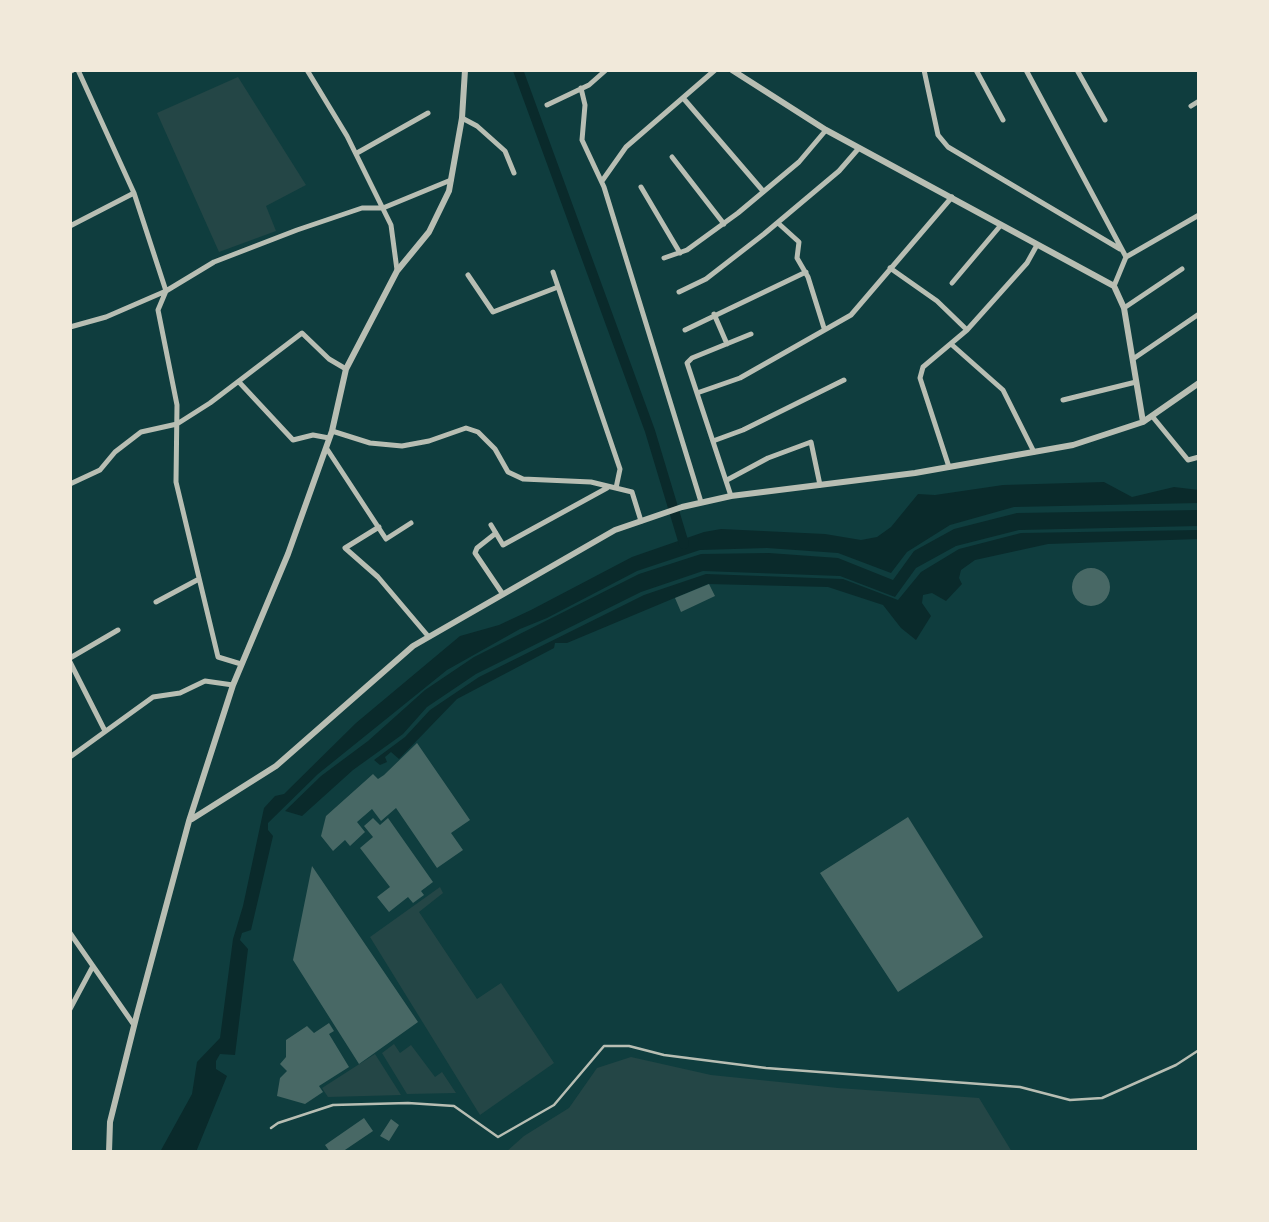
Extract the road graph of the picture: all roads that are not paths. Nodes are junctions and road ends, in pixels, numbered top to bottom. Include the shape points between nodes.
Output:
1 (73, 70) edge
2 (307, 70) edge
3 (465, 70) edge
4 (606, 70) edge
5 (715, 70) edge
6 (732, 70) edge
7 (924, 70) edge
8 (976, 70) edge
9 (1026, 70) edge
10 (1077, 70) edge
11 (581, 88) junction
12 (684, 99) junction
13 (1199, 102) edge
14 (547, 105) dead end
15 (1191, 106) dead end
16 (428, 113) dead end
17 (462, 118) junction
18 (1004, 120) dead end
19 (1105, 120) dead end
20 (826, 130) junction
21 (860, 148) junction
22 (356, 154) junction
23 (672, 157) dead end
24 (514, 173) dead end
25 (451, 180) junction
26 (602, 180) junction
27 (640, 187) dead end
28 (763, 191) junction
29 (134, 193) junction
30 (952, 197) junction
31 (383, 208) junction
32 (1199, 215) edge
33 (778, 223) junction
34 (724, 224) junction
35 (1002, 225) junction
36 (70, 226) edge
37 (1037, 245) junction
38 (1120, 249) junction
39 (680, 253) junction
40 (1126, 257) junction
41 (664, 258) dead end
42 (890, 268) junction
43 (1182, 269) dead end
44 (396, 270) junction
45 (553, 272) dead end
46 (806, 272) junction
47 (468, 275) dead end
48 (952, 283) dead end
49 (1114, 286) junction
50 (558, 287) junction
51 (166, 291) junction
52 (679, 292) dead end
53 (1124, 308) junction
54 (714, 314) junction
55 (1199, 314) edge
56 (70, 327) edge
57 (824, 328) junction
58 (685, 330) dead end
59 (967, 330) junction
60 (751, 334) dead end
61 (727, 344) junction
62 (951, 344) junction
63 (1133, 359) junction
64 (346, 369) junction
65 (844, 380) dead end
66 (239, 382) junction
67 (1136, 382) junction
68 (1199, 383) edge
69 (697, 393) junction
70 (1063, 400) dead end
71 (1152, 416) junction
72 (1142, 422) junction
73 (177, 424) junction
74 (331, 435) junction
75 (713, 441) junction
76 (326, 448) junction
77 (1034, 452) junction
78 (1199, 457) edge
79 (948, 468) junction
80 (726, 480) junction
81 (70, 484) edge
82 (820, 485) junction
83 (613, 487) junction
84 (731, 496) junction
85 (701, 502) junction
86 (645, 520) junction
87 (411, 522) dead end
88 (491, 525) dead end
89 (379, 528) junction
90 (496, 534) junction
91 (200, 579) junction
92 (502, 593) junction
93 (156, 602) dead end
94 (118, 630) dead end
95 (428, 636) junction
96 (70, 660) edge
97 (242, 665) junction
98 (234, 684) junction
99 (105, 731) junction
100 (70, 757) edge
101 (189, 821) junction
102 (70, 933) edge
103 (93, 966) junction
104 (70, 1009) edge
105 (134, 1025) junction
106 (1199, 1050) edge
107 (271, 1128) dead end
108 (109, 1152) edge

1 - 29 street
2 - 22 street
3 - 17 street
4 - 11 street
5 - 12 street
6 - 20 street
7 - 38 street via 938,135 948,147
8 - 18 street
9 - 38 street
10 - 19 street
11 - 14 street
11 - 26 street via 582,140
12 - 26 street via 626,147
12 - 28 street
13 - 15 street
16 - 22 street
17 - 24 street via 505,151
17 - 25 street
20 - 21 street
20 - 28 street
21 - 30 street
21 - 33 street
22 - 31 street
23 - 34 street
25 - 31 street
25 - 44 street via 429,232
26 - 85 street
27 - 39 street
28 - 34 street
29 - 36 street
29 - 51 street
30 - 35 street
30 - 42 street
31 - 44 street
31 - 51 street via 362,208 296,230 214,262
32 - 40 street
33 - 46 street via 798,242 797,258
33 - 52 street
34 - 39 street
35 - 37 street
35 - 48 street
37 - 49 street
37 - 59 street
38 - 40 street
39 - 41 street
40 - 49 street
42 - 57 street via 851,315
42 - 59 street
43 - 53 street
44 - 64 street
45 - 50 street
46 - 54 street
46 - 57 street
47 - 50 street via 493,312
49 - 53 street
50 - 83 street via 620,470
51 - 56 street
51 - 73 street via 158,310
53 - 63 street
54 - 58 street
54 - 61 street
55 - 63 street
57 - 69 street via 740,378
59 - 62 street
60 - 61 street
61 - 69 street via 687,362
62 - 77 street via 1004,390
62 - 79 street via 928,361 920,378
63 - 67 street
64 - 66 street via 302,332
64 - 74 street
65 - 75 street
66 - 73 street
66 - 74 street via 293,440
67 - 70 street
67 - 72 street
68 - 71 street
69 - 75 street
71 - 72 street
71 - 78 street via 1188,460
72 - 77 street
73 - 81 street via 141,432 100,470
73 - 91 street via 176,482
74 - 76 street
74 - 83 street via 402,446 466,428 478,432 508,472 523,479
75 - 80 street
76 - 89 street
76 - 97 street
77 - 79 street
79 - 82 street
80 - 82 street via 811,442
80 - 84 street
82 - 84 street
83 - 86 street via 632,492
83 - 90 street via 503,545
84 - 85 street
85 - 86 street
86 - 92 street
87 - 89 street via 386,539
88 - 90 street
89 - 95 street via 345,548
90 - 92 street via 475,553
91 - 93 street
91 - 97 street via 218,658
92 - 95 street
94 - 96 street
95 - 101 street via 276,766
96 - 99 street
97 - 98 street
98 - 99 street via 205,681 153,697
98 - 101 street
99 - 100 street
101 - 105 street
102 - 103 street
103 - 104 street
103 - 105 street
105 - 108 street
106 - 107 lane via 1102,1098 1070,1100 1020,1087 766,1068 604,1046 554,1105 498,1138 454,1106 408,1103 334,1105

